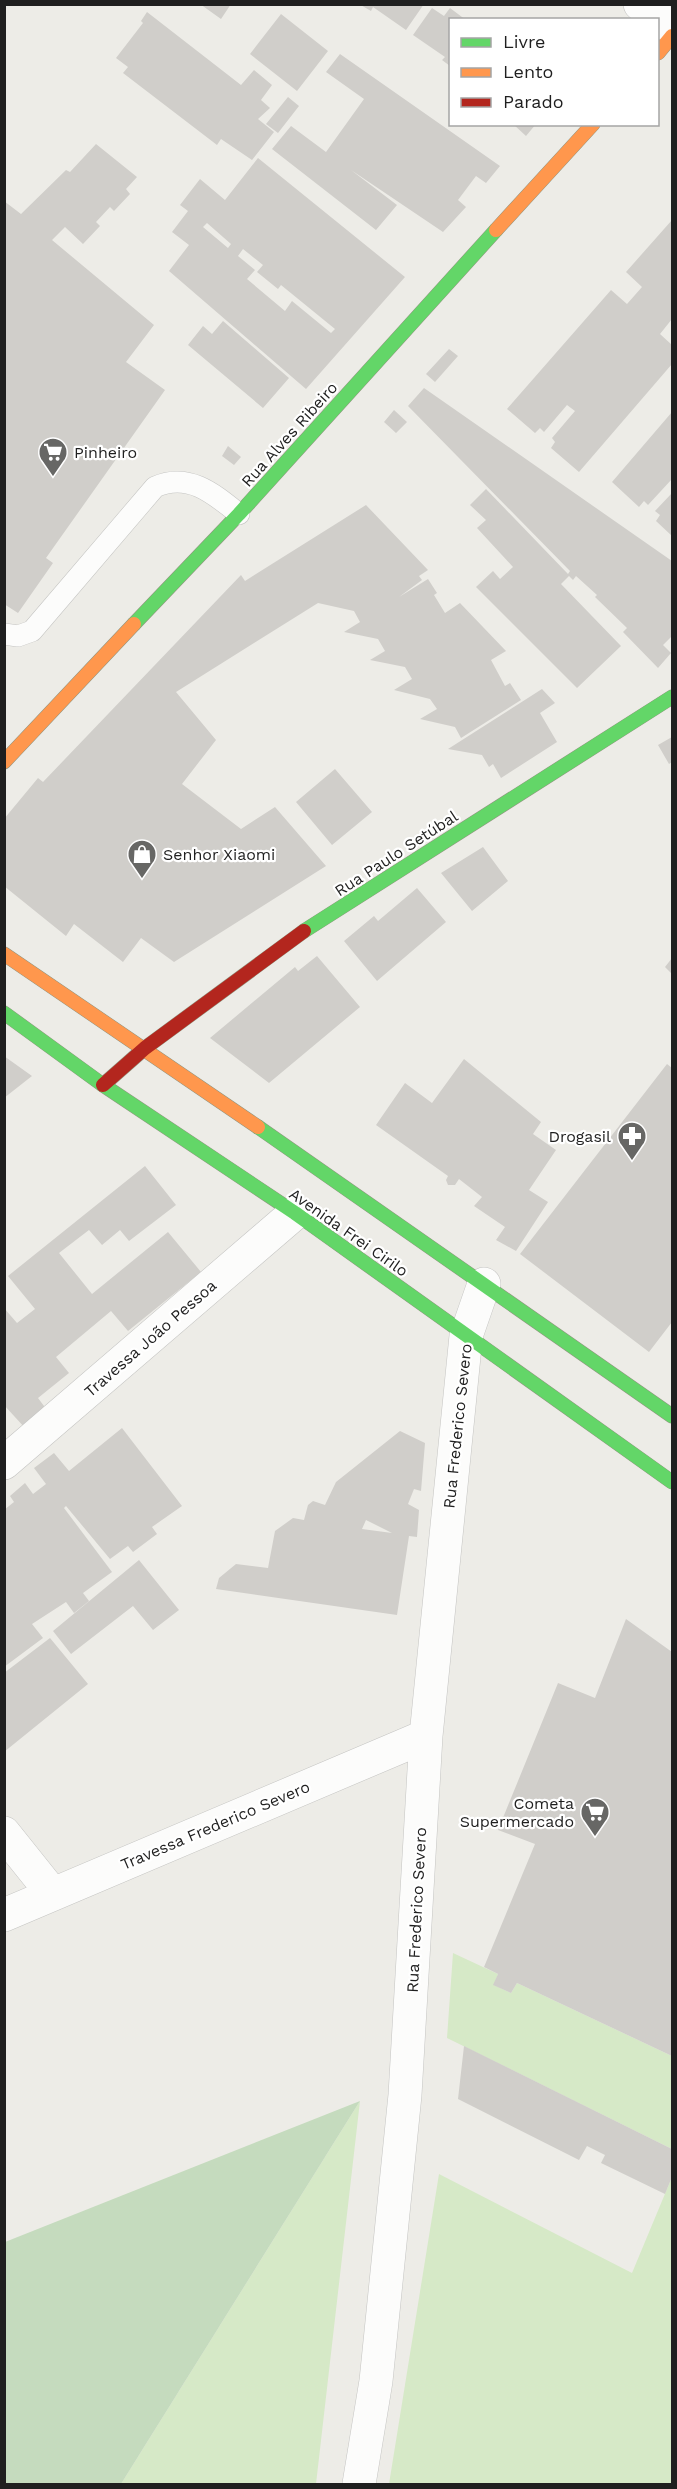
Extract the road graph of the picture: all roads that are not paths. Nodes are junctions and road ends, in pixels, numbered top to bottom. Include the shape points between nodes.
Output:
1 (640, 4) edge
2 (659, 18) edge
3 (659, 18) edge
4 (672, 28) edge
5 (672, 36) edge
6 (659, 51) edge
7 (591, 126) edge
8 (239, 514) junction
9 (4, 634) edge
10 (672, 697) edge
11 (4, 762) edge
12 (4, 954) edge
13 (4, 1013) edge
14 (145, 1048) junction
15 (103, 1085) junction
16 (295, 1213) junction
17 (484, 1284) junction
18 (466, 1336) junction
19 (672, 1416) edge
20 (4, 1463) edge
21 (672, 1482) edge
22 (426, 1736) junction
23 (4, 1833) edge
24 (52, 1893) junction
25 (4, 1915) edge
26 (359, 2484) edge

1 - 3 street
2 - 4 street
5 - 6 main road
7 - 8 main road, Rua Alves Ribeiro
8 - 9 lane via 203,488 185,481 169,480 155,486 32,631 18,636
8 - 11 main road, Rua Alves Ribeiro
10 - 14 main road, Rua Paulo Setúbal via 290,940
12 - 14 main road
13 - 15 main road, Avenida Frei Cirilo
14 - 15 main road, Rua Paulo Setúbal
14 - 17 main road
15 - 16 main road, Avenida Frei Cirilo
16 - 18 main road, Avenida Frei Cirilo
16 - 20 street, Travessa João Pessoa
17 - 18 street, Rua Frederico Severo
17 - 19 main road
18 - 21 main road, Avenida Frei Cirilo
18 - 22 street, Rua Frederico Severo
22 - 24 street, Travessa Frederico Severo
22 - 26 street, Rua Frederico Severo via 405,2095 376,2381
23 - 24 street
24 - 25 street, Travessa Frederico Severo

